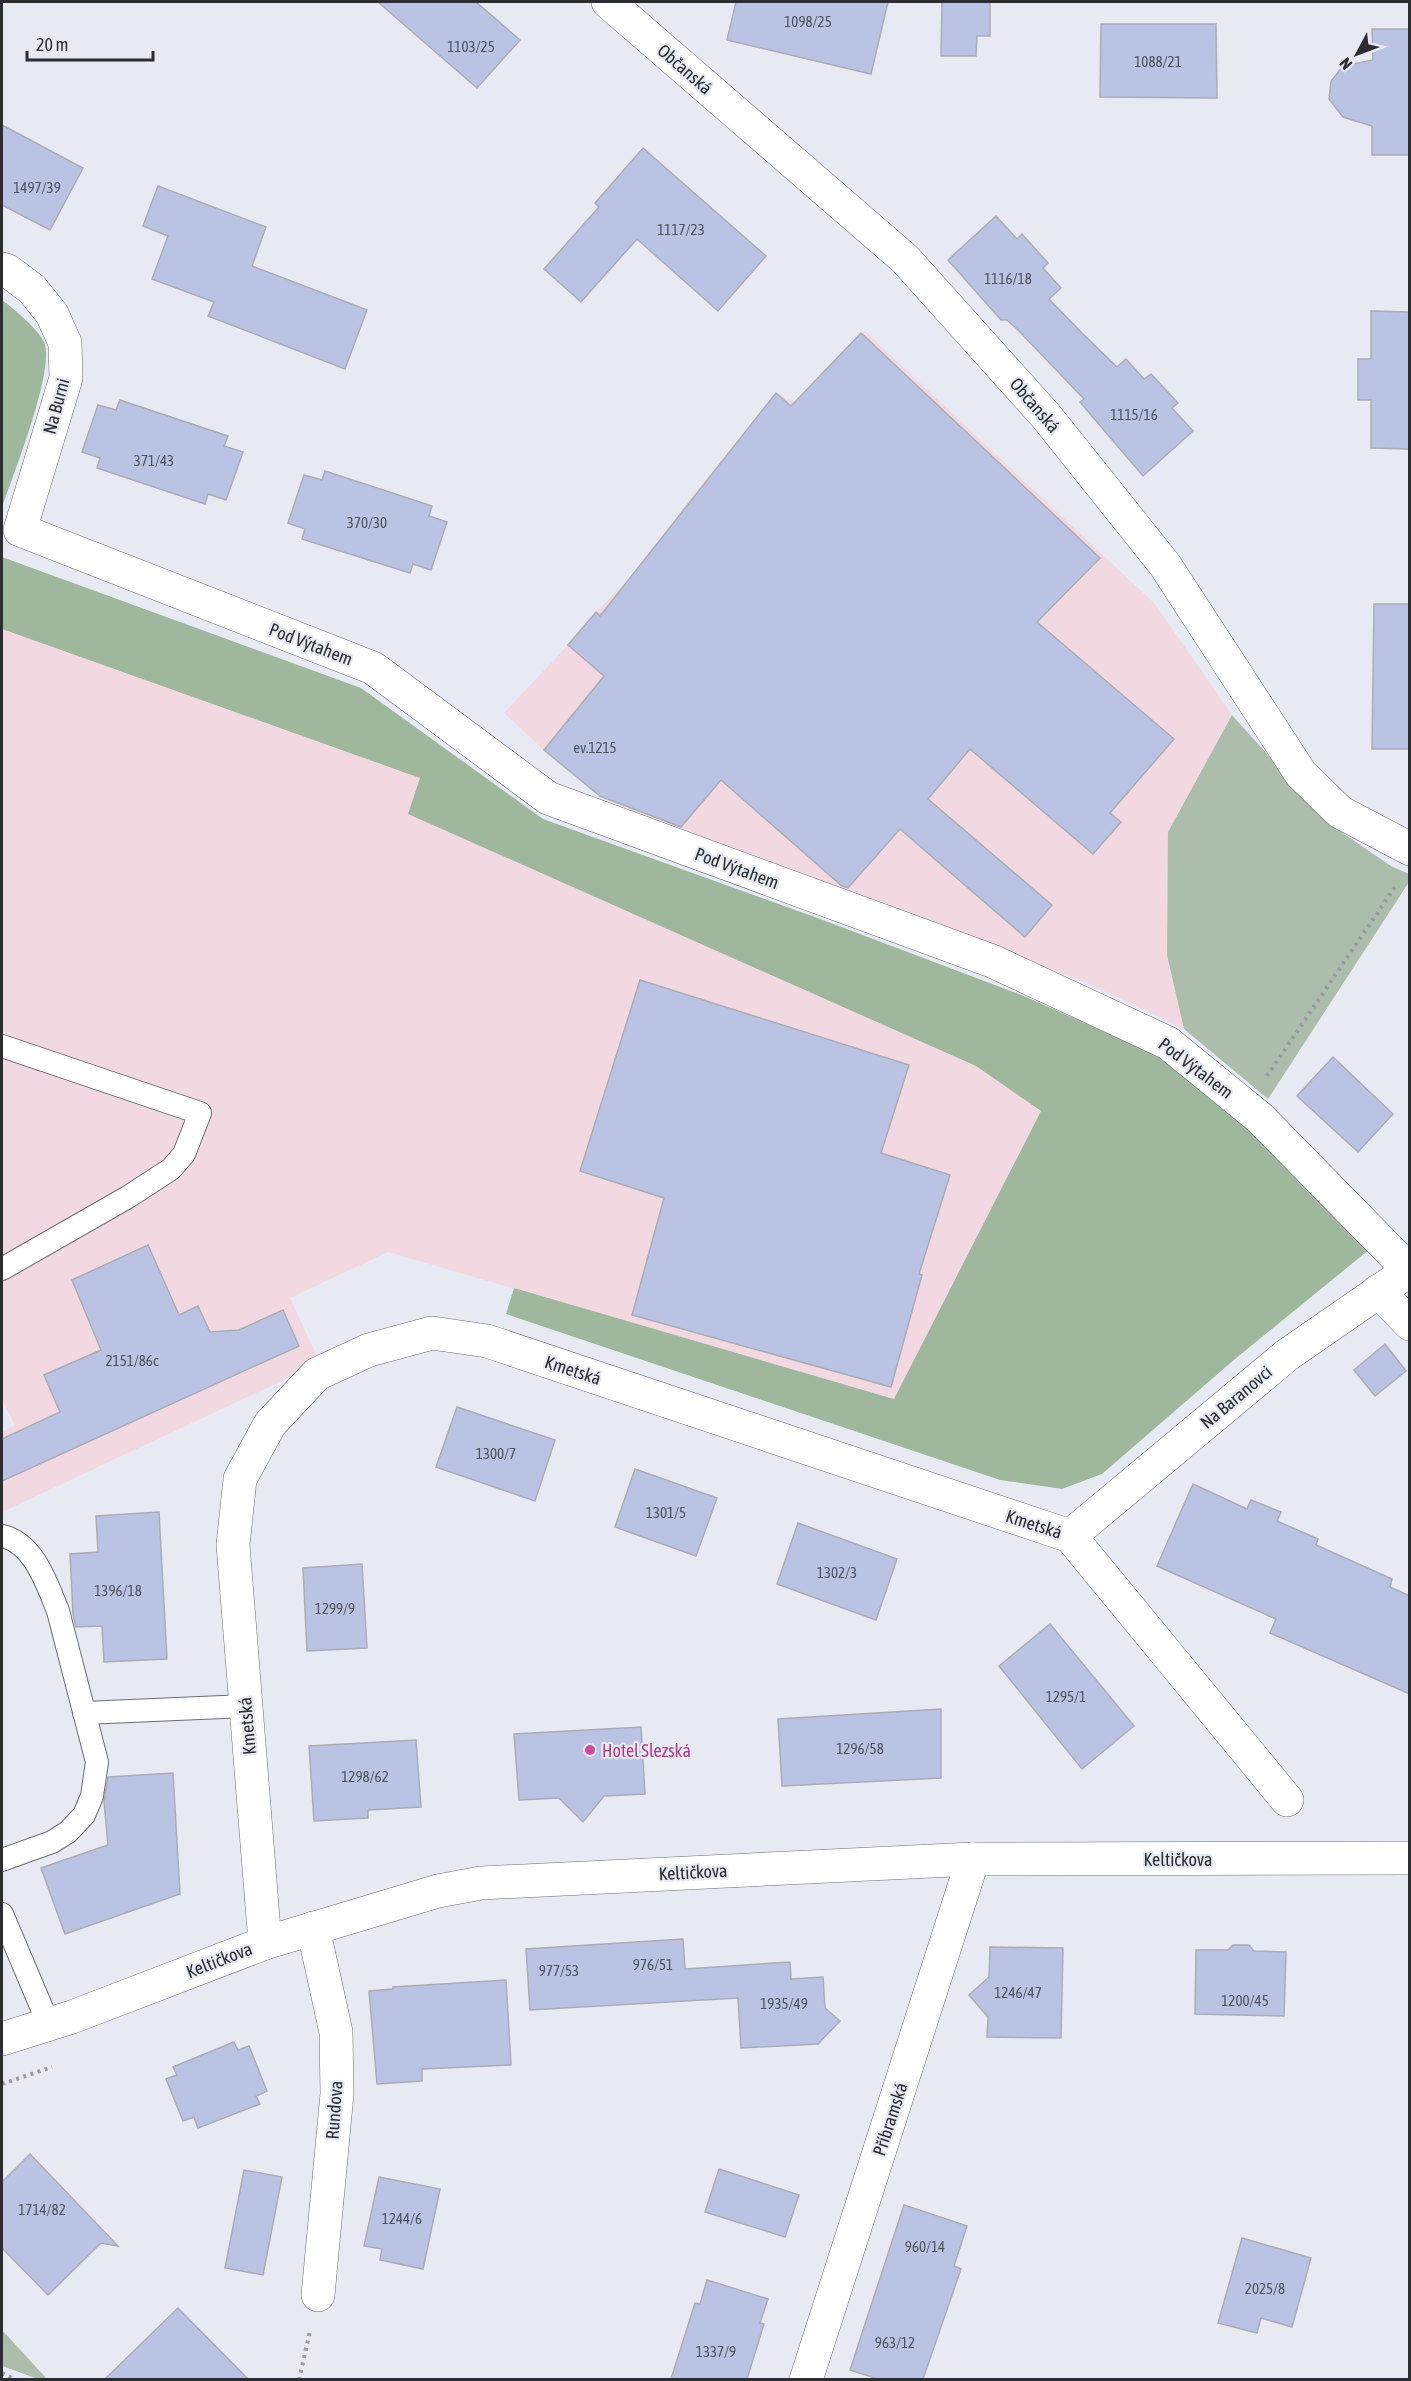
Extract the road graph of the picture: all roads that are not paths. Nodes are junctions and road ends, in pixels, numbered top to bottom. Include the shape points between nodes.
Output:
1 (608, 2) edge
2 (2, 269) edge
3 (20, 530) joint
4 (1406, 862) edge
5 (2, 1046) edge
6 (2, 1269) edge
7 (1409, 1270) edge
8 (1378, 1291) junction
9 (1410, 1324) edge
10 (2, 1536) edge
11 (1070, 1536) junction
12 (246, 1706) junction
13 (84, 1713) junction
14 (1287, 1800) dead end
15 (1410, 1858) edge
16 (973, 1859) junction
17 (2, 1860) edge
18 (2, 1914) edge
19 (313, 1928) junction
20 (265, 1942) junction
21 (49, 2025) junction
22 (2, 2039) edge
23 (318, 2295) road end
24 (806, 2379) edge

1 - 4 street, Občanská via 905,259 1046,416 1164,565 1300,774 1340,812
2 - 3 street, Na Burni via 32,289 52,314 66,344 66,378
3 - 7 street, Pod Výtahem via 373,668 548,798 992,962 1168,1043 1246,1107
5 - 6 lane via 200,1113 184,1154 171,1169
7 - 8 street, Na Baranovci
8 - 9 street
8 - 11 street, Na Baranovci via 1287,1355
10 - 13 lane via 15,1540 25,1550 49,1587
11 - 12 street, Kmetská via 488,1341 432,1333 369,1350 317,1374 270,1424 240,1479 233,1545
11 - 14 street, Kmetská
12 - 13 lane
12 - 20 street, Kmetská
13 - 17 lane via 97,1762 92,1796 84,1815 52,1842
15 - 16 street, Keltičkova
16 - 19 street, Keltičkova via 481,1883
16 - 24 street, Příbramská
18 - 21 lane
19 - 20 street, Keltičkova
19 - 23 street, Rundova via 337,2042 337,2094
20 - 21 street, Keltičkova
21 - 22 street, Keltičkova

